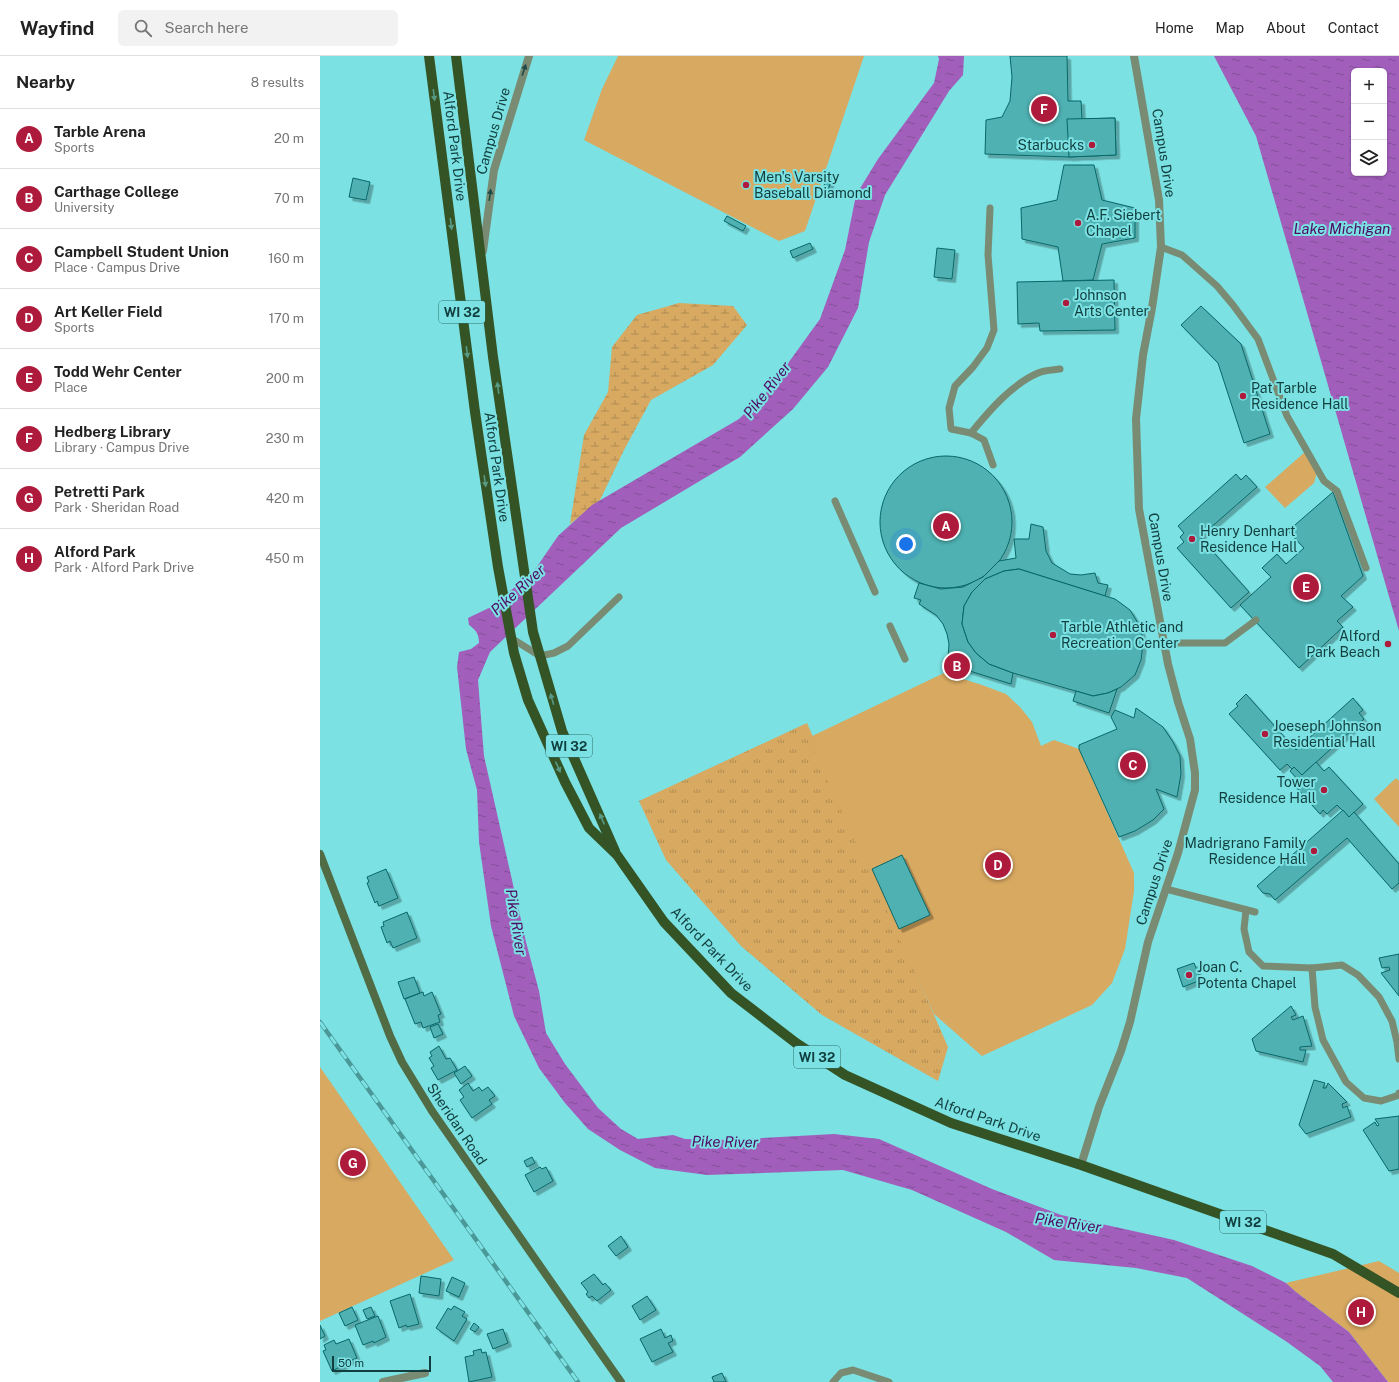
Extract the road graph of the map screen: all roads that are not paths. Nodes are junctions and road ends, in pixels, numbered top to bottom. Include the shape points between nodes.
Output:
1 (429, 56) edge
2 (456, 56) edge
3 (529, 56) edge
4 (1134, 56) edge
5 (990, 208) dead end
6 (1161, 247) junction
7 (481, 262) junction
8 (1060, 369) dead end
9 (971, 433) junction
10 (993, 465) dead end
11 (835, 501) dead end
12 (1366, 568) dead end
13 (875, 592) dead end
14 (619, 597) dead end
15 (1256, 620) dead end
16 (890, 626) dead end
17 (511, 638) junction
18 (1164, 643) junction
19 (540, 656) junction
20 (905, 659) dead end
21 (320, 854) edge
22 (617, 855) junction
23 (1166, 889) junction
24 (1246, 910) junction
25 (1255, 912) dead end
26 (1312, 968) junction
27 (1399, 1059) edge
28 (1399, 1094) edge
29 (1081, 1166) junction
30 (1399, 1293) edge
31 (425, 1373) dead end
32 (383, 1382) edge
33 (622, 1382) edge
34 (833, 1382) edge
35 (889, 1382) edge

1 -> 17 main road, Alford Park Drive / WI 32 via 475,412
2 - 7 main road, Alford Park Drive / WI 32
7 -> 3 street, Campus Drive via 494,170
4 - 6 street, Campus Drive via 1159,200
5 - 9 lane via 988,255 994,330 987,348 974,367 955,386 949,408 951,429
6 - 12 lane via 1182,255 1217,286 1258,339 1286,416 1324,481 1337,491
6 - 18 street, Campus Drive via 1143,355 1136,419 1139,509
19 -> 7 main road, Alford Park Drive / WI 32 via 533,632
8 - 9 lane via 1040,372 1023,381 990,410
9 - 10 lane via 984,440
11 - 13 lane
14 - 19 lane via 568,646
15 - 18 lane via 1225,643
16 - 20 lane
17 - 19 lane
17 -> 22 main road, Alford Park Drive / WI 32 via 528,700 565,782 589,828
18 - 23 street, Campus Drive via 1190,739 1195,773 1195,790 1185,830
22 -> 19 main road, Alford Park Drive / WI 32 via 562,731
21 - 33 street, Sheridan Road via 402,1062 432,1111
22 - 29 main road, Alford Park Drive / WI 32 via 664,922 731,993 796,1043 845,1075 951,1123
23 - 24 lane
23 - 29 street, Campus Drive via 1148,942 1122,1050 1094,1120
24 - 25 lane
24 - 26 lane via 1244,929 1249,952 1263,966
26 - 27 lane via 1342,965 1358,975 1379,997 1392,1021
26 - 28 lane via 1315,1007 1323,1040 1346,1082 1364,1098 1381,1101
29 - 30 main road, Alford Park Drive / WI 32 via 1333,1254
31 - 32 street
34 - 35 lane via 841,1373 853,1370

